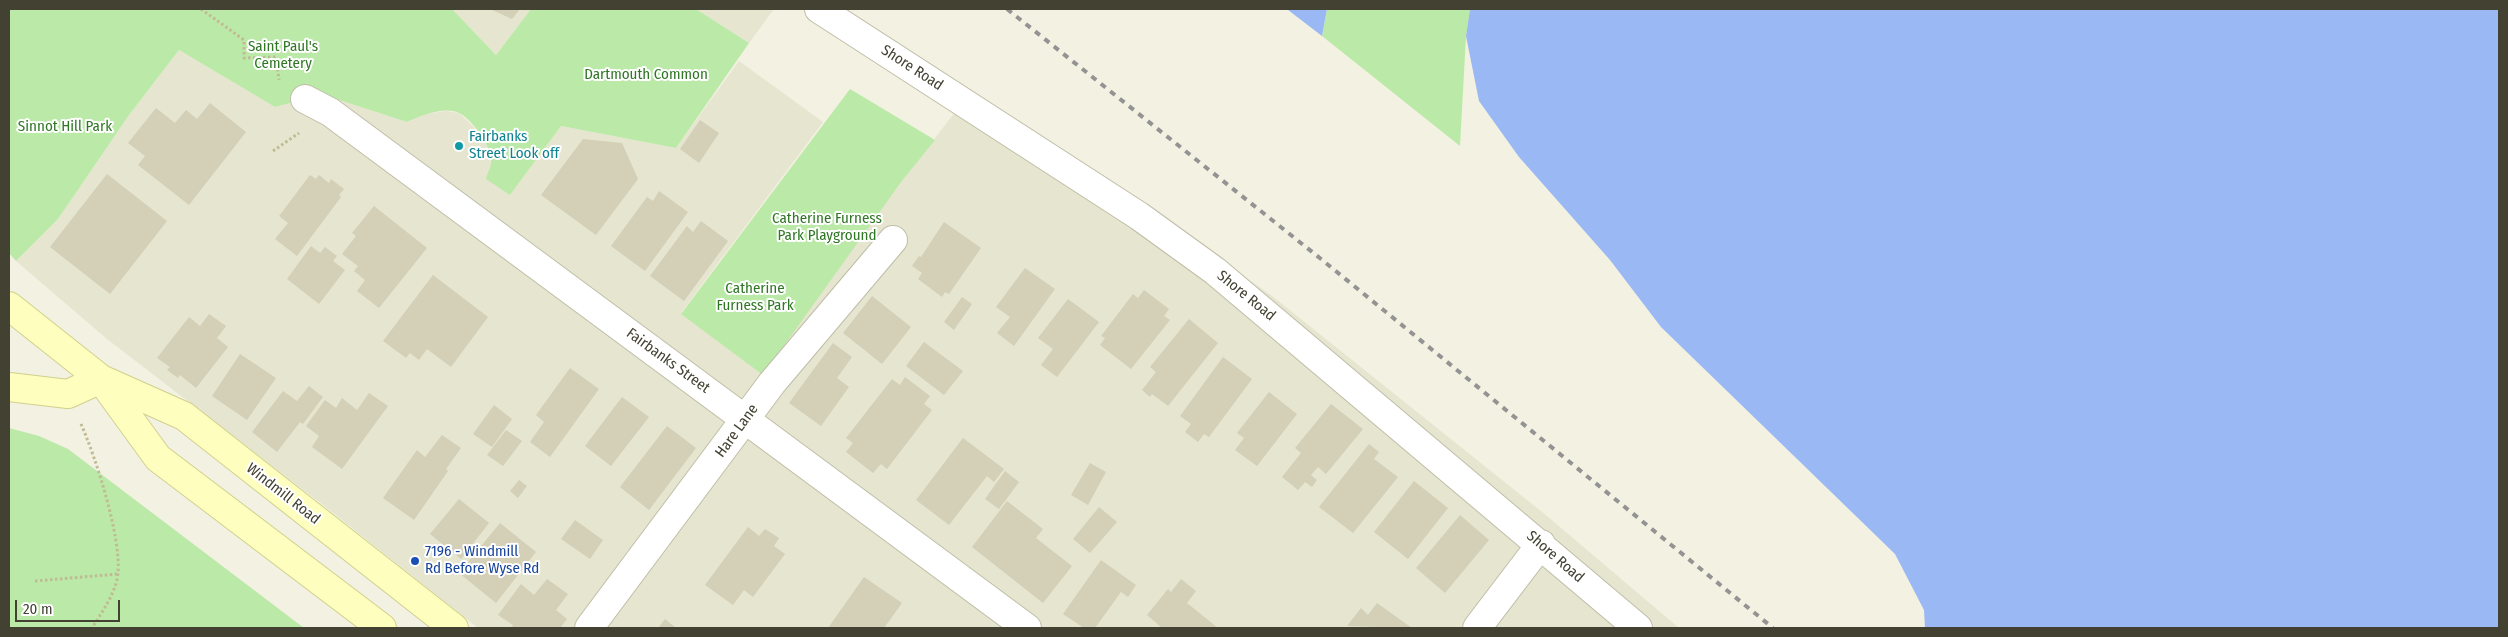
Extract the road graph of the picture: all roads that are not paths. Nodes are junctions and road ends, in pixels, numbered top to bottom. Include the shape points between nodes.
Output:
1 (819, 9) edge
2 (305, 99) road end
3 (893, 240) dead end
4 (9, 306) edge
5 (101, 379) junction
6 (9, 387) edge
7 (747, 419) junction
8 (1541, 544) junction
9 (382, 628) edge
10 (454, 628) edge
11 (589, 628) edge
12 (1027, 628) edge
13 (1477, 628) edge
14 (1638, 628) edge

1 - 8 street, Shore Road via 1139,216 1215,271
2 - 7 street, Fairbanks Street via 330,112
3 - 7 street, Hare Lane via 772,383
4 - 5 main road, Windmill Road
5 - 6 main road via 68,394
5 - 9 main road, Windmill Road via 158,458
5 - 10 main road, Windmill Road via 184,416
7 - 11 street, Hare Lane
7 - 12 street, Fairbanks Street
8 - 13 street
8 - 14 street, Shore Road

